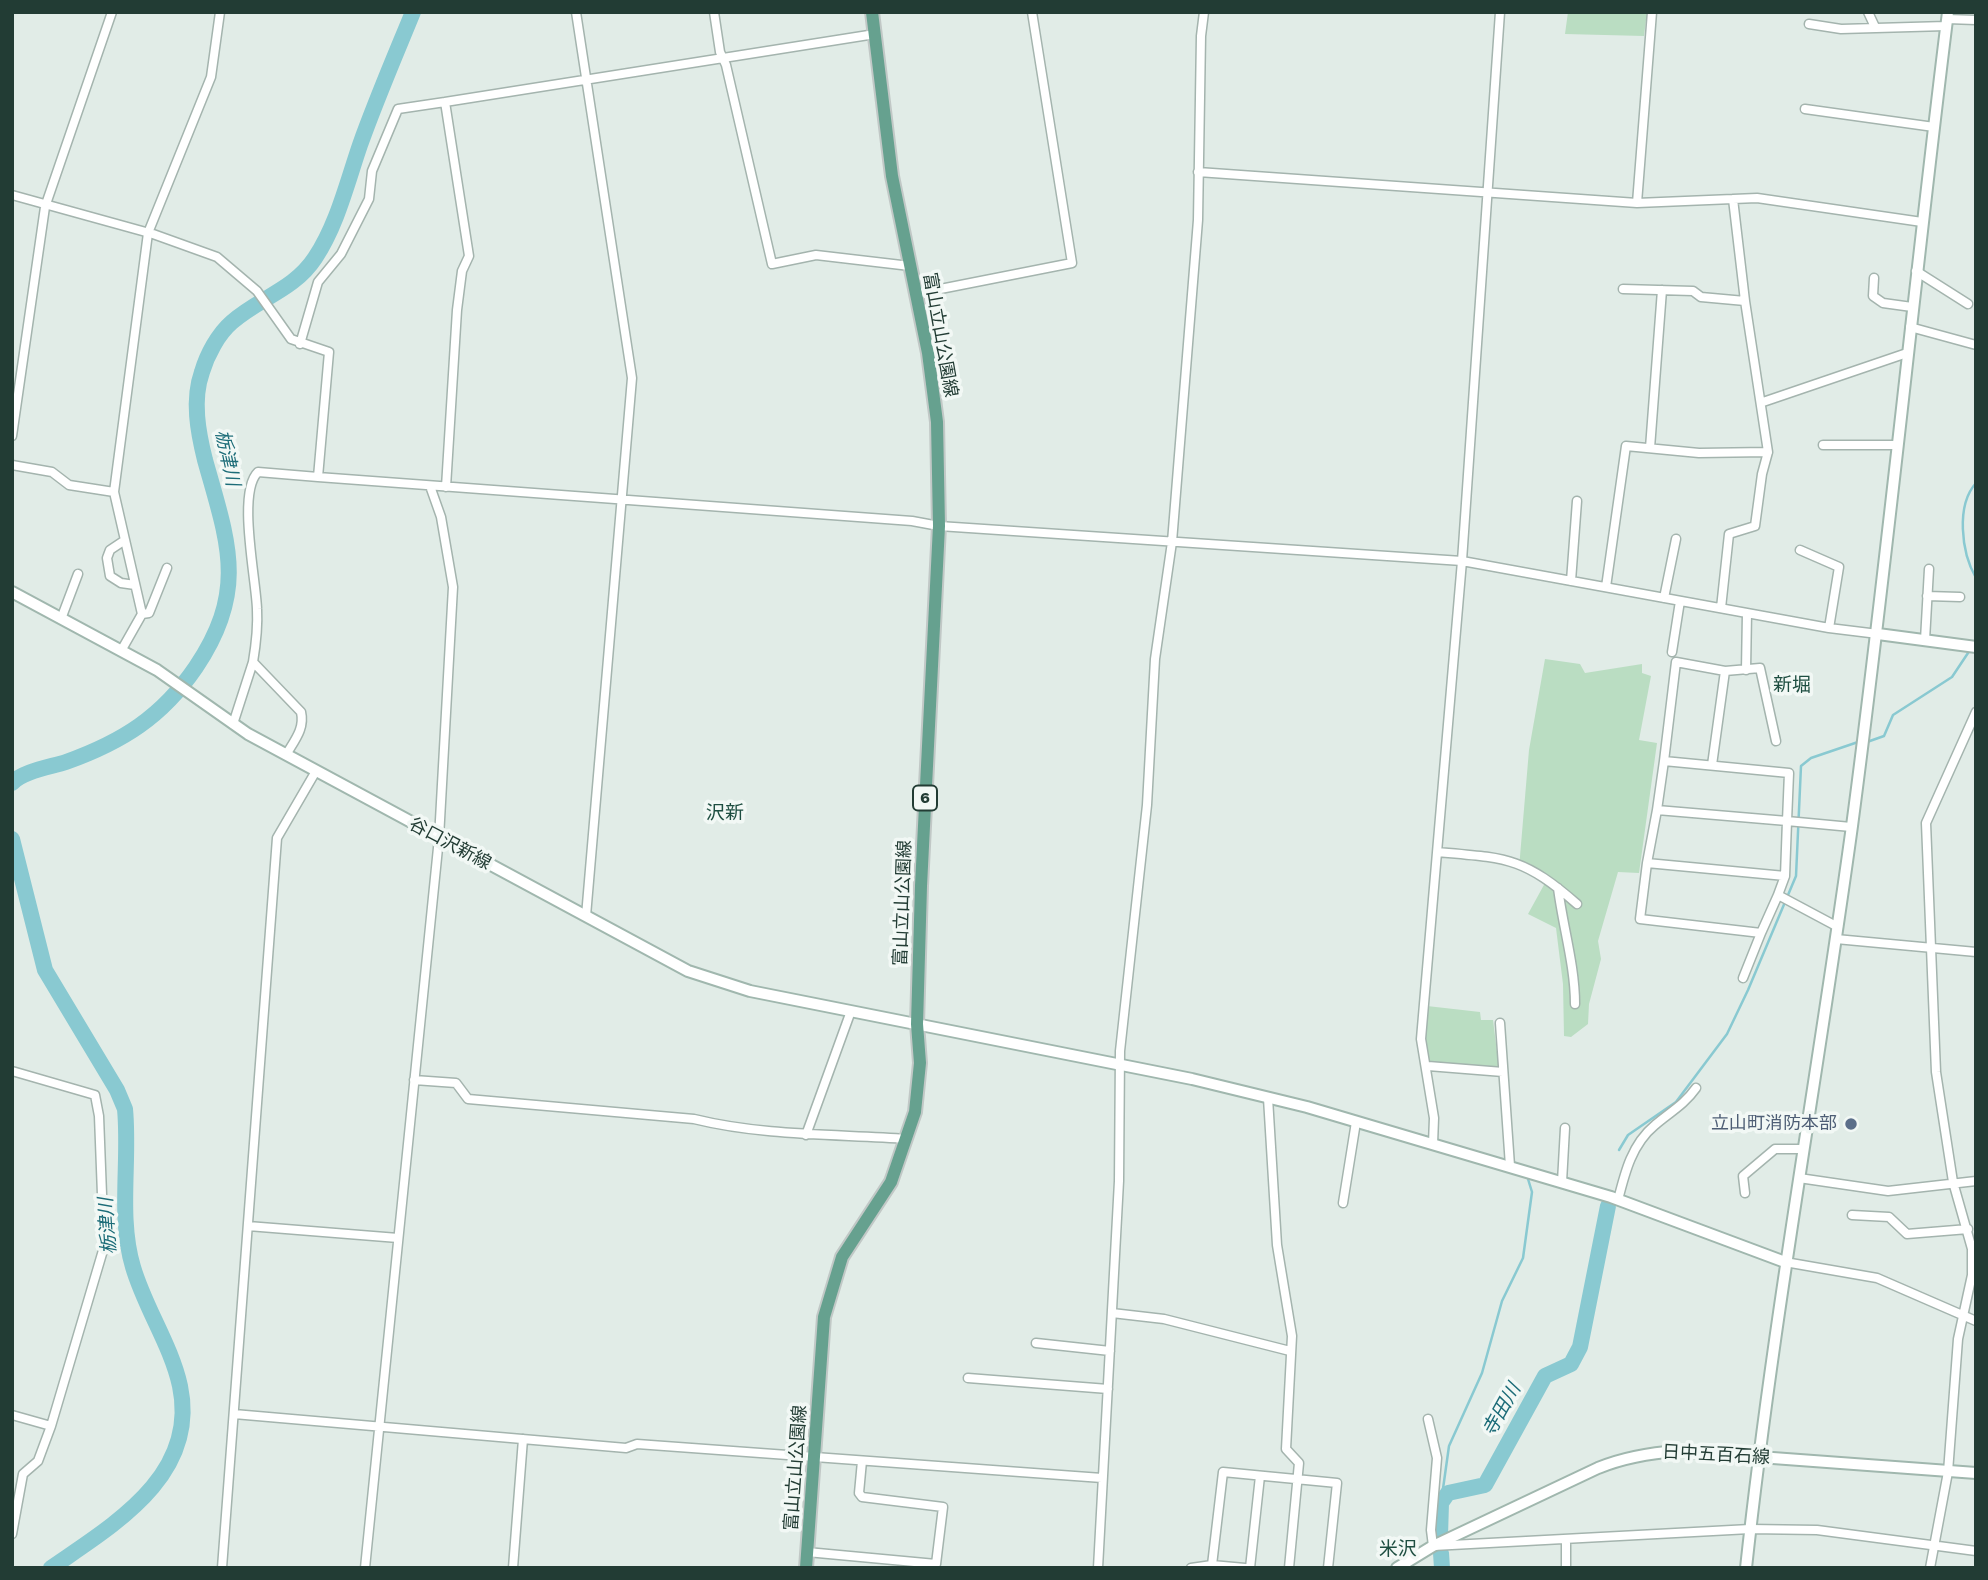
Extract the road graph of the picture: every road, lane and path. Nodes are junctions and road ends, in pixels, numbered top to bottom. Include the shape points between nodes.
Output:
1 (112, 12) edge
2 (220, 12) edge
3 (576, 12) edge
4 (714, 12) edge
5 (872, 12) edge
6 (1032, 12) edge
7 (1205, 12) edge
8 (1500, 12) edge
9 (1652, 12) edge
10 (1868, 12) edge
11 (1947, 19) edge
12 (1976, 20) edge
13 (1809, 24) dead end
14 (1875, 27) junction
15 (876, 34) junction
16 (722, 58) junction
17 (587, 79) junction
18 (445, 102) junction
19 (1805, 109) dead end
20 (1934, 127) junction
21 (1198, 172) junction
22 (1488, 193) junction
23 (12, 195) edge
24 (1733, 199) junction
25 (1637, 203) junction
26 (45, 206) junction
27 (1922, 222) junction
28 (148, 233) junction
29 (910, 266) junction
30 (1916, 271) junction
31 (1874, 278) dead end
32 (1623, 289) dead end
33 (1662, 290) junction
34 (915, 294) junction
35 (1745, 301) junction
36 (1968, 304) dead end
37 (1912, 307) junction
38 (1910, 327) junction
39 (300, 344) junction
40 (1976, 345) edge
41 (1907, 353) junction
42 (16, 380) edge
43 (1763, 402) junction
44 (12, 436) edge
45 (1823, 445) dead end
46 (1897, 445) junction
47 (1650, 448) junction
48 (1768, 452) junction
49 (12, 465) edge
50 (318, 477) junction
51 (430, 486) junction
52 (446, 487) junction
53 (114, 492) junction
54 (622, 500) junction
55 (1577, 501) dead end
56 (939, 526) junction
57 (1676, 539) dead end
58 (125, 540) junction
59 (1172, 542) junction
60 (1800, 550) dead end
61 (1462, 561) junction
62 (167, 568) dead end
63 (1929, 569) dead end
64 (78, 574) dead end
65 (1572, 581) junction
66 (135, 585) junction
67 (1606, 587) junction
68 (12, 592) edge
69 (1927, 596) junction
70 (1960, 597) dead end
71 (1664, 598) junction
72 (1680, 601) junction
73 (1721, 608) junction
74 (1747, 613) junction
75 (142, 614) junction
76 (61, 618) junction
77 (1829, 628) junction
78 (1878, 634) junction
79 (1925, 640) junction
80 (1976, 647) edge
81 (121, 651) junction
82 (1672, 652) dead end
83 (253, 662) junction
84 (1746, 670) junction
85 (1725, 671) junction
86 (1976, 712) edge
87 (233, 724) junction
88 (1776, 741) dead end
89 (286, 755) junction
90 (1664, 761) junction
91 (1712, 765) junction
92 (316, 771) junction
93 (1657, 810) junction
94 (1787, 821) junction
95 (1851, 827) junction
96 (439, 838) junction
97 (1438, 852) junction
98 (1647, 863) junction
99 (1785, 876) junction
100 (1559, 888) junction
101 (1778, 895) junction
102 (1577, 904) dead end
103 (586, 916) junction
104 (1838, 927) junction
105 (1760, 933) junction
106 (1836, 939) junction
107 (1928, 948) junction
108 (1976, 952) edge
109 (1743, 978) dead end
110 (1575, 1004) dead end
111 (851, 1011) junction
112 (1500, 1023) dead end
113 (917, 1024) junction
114 (1120, 1065) junction
115 (1428, 1066) junction
116 (12, 1071) edge
117 (1503, 1072) junction
118 (414, 1080) junction
119 (1696, 1088) dead end
120 (1268, 1098) junction
121 (1356, 1122) junction
122 (1565, 1129) dead end
123 (806, 1135) junction
124 (907, 1139) junction
125 (1433, 1144) junction
126 (1804, 1149) junction
127 (1510, 1166) junction
128 (1799, 1178) junction
129 (1976, 1181) edge
130 (1562, 1182) junction
131 (1953, 1182) junction
132 (1745, 1193) dead end
133 (1618, 1200) junction
134 (1343, 1203) dead end
135 (1852, 1215) dead end
136 (248, 1226) junction
137 (1968, 1229) junction
138 (398, 1237) junction
139 (1785, 1262) junction
140 (1112, 1313) junction
141 (1965, 1317) junction
142 (1976, 1321) edge
143 (1036, 1343) dead end
144 (1110, 1351) junction
145 (1290, 1351) junction
146 (968, 1378) dead end
147 (1108, 1389) junction
148 (234, 1414) junction
149 (12, 1415) edge
150 (1428, 1419) dead end
151 (51, 1426) junction
152 (379, 1427) junction
153 (523, 1439) junction
154 (1759, 1457) junction
155 (815, 1458) junction
156 (862, 1461) junction
157 (1948, 1472) junction
158 (1976, 1473) edge
159 (1260, 1476) junction
160 (1102, 1478) junction
161 (1297, 1479) junction
162 (1750, 1529) junction
163 (12, 1534) edge
164 (1566, 1540) junction
165 (1433, 1546) junction
166 (1935, 1547) junction
167 (1976, 1551) edge
168 (807, 1552) junction
169 (1212, 1564) junction
170 (222, 1568) edge
171 (365, 1568) edge
172 (513, 1568) edge
173 (806, 1568) edge
174 (1098, 1568) edge
175 (1191, 1568) edge
176 (1245, 1568) edge
177 (1250, 1568) edge
178 (1289, 1568) edge
179 (1328, 1568) edge
180 (1397, 1568) edge
181 (1566, 1568) edge
182 (1746, 1568) edge
183 (1930, 1568) edge

1 - 26 street
2 - 28 street via 211,77
3 - 17 street
4 - 16 street
5 - 15 main road, 富山立山公園線 / 6
6 - 34 street via 1072,262
7 - 21 street
8 - 22 street
9 - 25 street
10 - 14 street
11 - 12 street
11 - 14 street
11 - 20 street
13 - 14 street via 1841,30
15 - 16 street
15 - 29 main road, 富山立山公園線 / 6 via 892,176
16 - 17 street
16 - 29 street via 772,264 816,255
17 - 18 street
17 - 54 street via 632,378
18 - 39 street via 398,109 372,171 369,199 341,254 318,282
18 - 52 street via 469,256 462,271 457,310
19 - 20 street
20 - 27 street
21 - 22 street
21 - 59 street
22 - 25 street
22 - 61 street
23 - 26 street
24 - 25 street
24 - 27 street via 1757,198
24 - 35 street
26 - 28 street
26 - 42 street
27 - 30 street
28 - 39 street via 217,257 257,291 291,339
28 - 53 street
29 - 34 main road, 富山立山公園線 / 6
30 - 36 street
30 - 37 street
31 - 37 street via 1873,296 1883,303
32 - 33 street
33 - 35 street
33 - 47 street
34 - 56 main road, 富山立山公園線 / 6 via 937,422
35 - 43 street
37 - 38 street
38 - 40 street
38 - 41 street
39 - 50 street via 328,352
41 - 43 street
41 - 46 street
42 - 44 street
43 - 48 street
45 - 46 street
46 - 78 street
47 - 48 street
47 - 67 street via 1626,446
48 - 73 street via 1755,526 1729,534
49 - 53 street via 52,472 69,485
50 - 51 street
50 - 83 street via 258,472 251,479 248,499 257,608
51 - 52 street
51 - 96 street via 441,517 453,587
52 - 54 street
53 - 58 street
54 - 56 street
54 - 103 street
55 - 65 street
56 - 59 street
56 - 113 main road, 富山立山公園線 / 6
57 - 71 street
58 - 66 street
58 - 66 street via 110,550 108,569 121,583
59 - 61 street
59 - 114 street via 1155,659 1148,794
60 - 77 street via 1839,567
61 - 65 street
61 - 97 street
62 - 75 street via 149,613
63 - 69 street
64 - 76 street
65 - 67 street
66 - 75 street
67 - 71 street
68 - 76 street, 谷口沢新線
69 - 70 street
69 - 79 street
71 - 72 street
72 - 73 street
72 - 82 street
73 - 74 street
74 - 77 street
74 - 84 street
75 - 81 street
76 - 81 street, 谷口沢新線
77 - 78 street
78 - 79 street
78 - 95 street
79 - 80 street
81 - 87 street, 谷口沢新線 via 157,670
83 - 87 street
83 - 89 street via 301,712 300,732
84 - 85 street
84 - 88 street via 1760,668
85 - 90 street via 1676,662
85 - 91 street
86 - 107 street via 1926,823
87 - 89 street, 谷口沢新線
89 - 92 street, 谷口沢新線
90 - 91 street
90 - 93 street
91 - 94 street via 1789,773
92 - 96 street, 谷口沢新線
92 - 136 street via 277,838
93 - 94 street
93 - 98 street
94 - 95 street
94 - 99 street
95 - 104 street
96 - 103 street, 谷口沢新線
96 - 118 street
97 - 100 street via 1503,857
97 - 115 street via 1421,1039
98 - 99 street
98 - 105 street via 1640,919
99 - 101 street
100 - 102 street
100 - 110 street via 1576,983
101 - 104 street
101 - 105 street
103 - 111 street, 谷口沢新線 via 688,971 718,982
104 - 106 street
105 - 109 street
106 - 107 street
106 - 126 street
107 - 108 street
107 - 131 street via 1936,1072
111 - 113 street, 谷口沢新線
111 - 123 street
112 - 117 street
113 - 114 street, 谷口沢新線
113 - 124 main road, 富山立山公園線 / 6 via 918,1093
114 - 120 street, 谷口沢新線
114 - 140 street
115 - 117 street
115 - 125 street
116 - 151 street via 88,1091 99,1106 104,1247
117 - 127 street
118 - 123 street via 456,1083 468,1100 694,1119
118 - 138 street
119 - 133 street via 1684,1105 1654,1125 1635,1147
120 - 121 street, 谷口沢新線
120 - 145 street via 1277,1245 1292,1336
121 - 125 street, 谷口沢新線
121 - 134 street
122 - 130 street
123 - 124 street
124 - 155 main road, 富山立山公園線 / 6 via 891,1182 842,1257 832,1287 824,1317
125 - 127 street, 谷口沢新線
126 - 128 street
126 - 132 street via 1774,1149 1743,1176
127 - 130 street, 谷口沢新線
128 - 131 street via 1888,1191
128 - 139 street
129 - 131 street
130 - 133 street, 谷口沢新線
131 - 137 street
133 - 139 street, 谷口沢新線
135 - 137 street via 1889,1217 1907,1234
136 - 138 street
136 - 148 street
137 - 141 street via 1972,1275
138 - 152 street
139 - 141 street via 1877,1278
139 - 154 street
140 - 144 street
140 - 145 street via 1164,1319
141 - 142 street
141 - 157 street via 1958,1339
143 - 144 street
144 - 147 street
145 - 161 street via 1286,1449 1299,1463
146 - 147 street
147 - 160 street
148 - 152 street
148 - 170 street
149 - 151 street
150 - 165 street via 1437,1458
151 - 163 street via 38,1461 23,1474
152 - 153 street
152 - 171 street
153 - 155 street
153 - 172 street
154 - 157 street, 日中五百石線
154 - 162 street
154 - 165 street, 日中五百石線 via 1678,1451 1621,1458
155 - 156 street
155 - 168 main road, 富山立山公園線 / 6
156 - 160 street
156 - 168 street via 862,1497 943,1507 936,1564
157 - 158 street, 日中五百石線
157 - 166 street
159 - 161 street
159 - 169 street via 1223,1472
159 - 177 street
160 - 174 street
161 - 178 street
161 - 179 street via 1337,1483
162 - 164 street
162 - 166 street via 1817,1530
162 - 182 street
164 - 165 street
164 - 181 street
165 - 180 street, 日中五百石線
166 - 167 street
166 - 183 street
168 - 173 main road, 富山立山公園線 / 6
169 - 175 street
169 - 176 street

